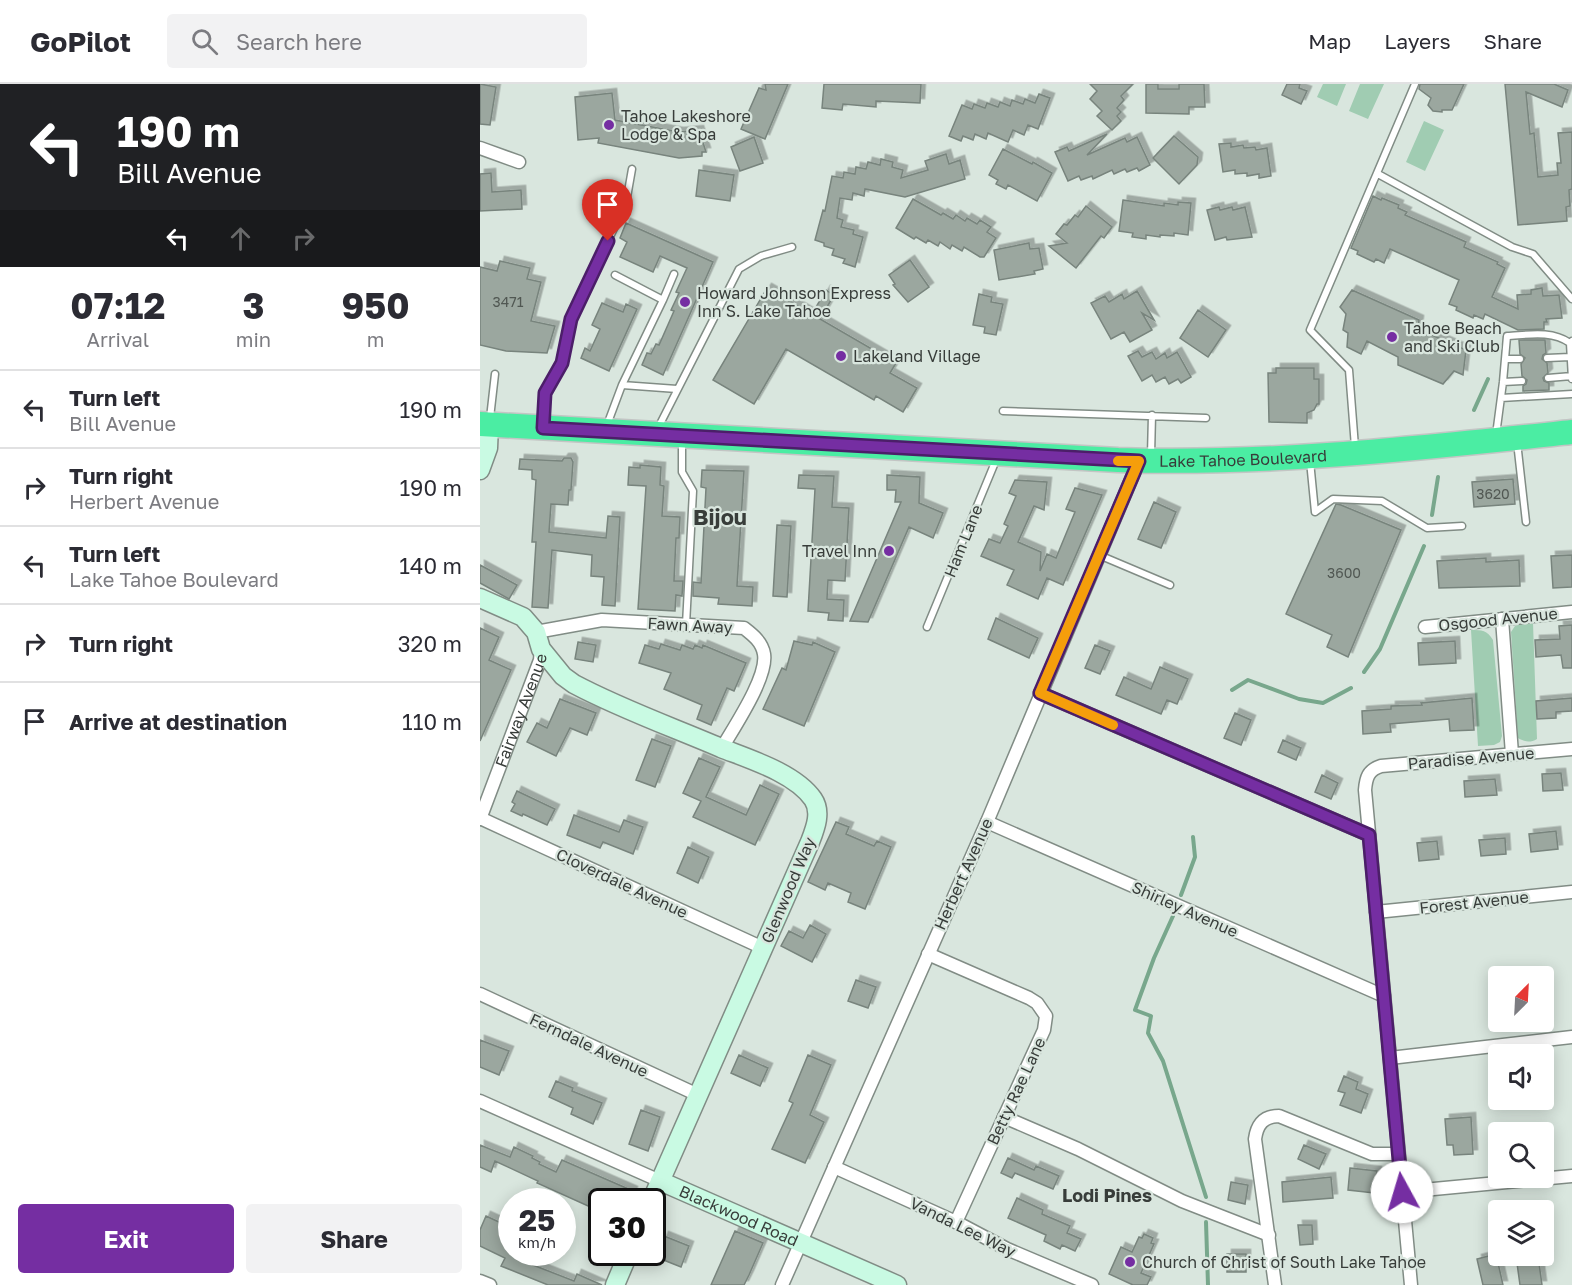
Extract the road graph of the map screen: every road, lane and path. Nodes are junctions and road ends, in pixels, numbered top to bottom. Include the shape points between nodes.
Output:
1 (1414, 84) edge
2 (480, 148) edge
3 (519, 162) dead end
4 (632, 169) dead end
5 (1378, 174) junction
6 (792, 248) dead end
7 (674, 274) dead end
8 (615, 275) dead end
9 (1572, 299) edge
10 (663, 300) junction
11 (1571, 342) edge
12 (1569, 357) junction
13 (1547, 358) dead end
14 (1505, 359) junction
15 (1520, 359) dead end
16 (495, 374) dead end
17 (1548, 378) dead end
18 (1572, 378) edge
19 (1522, 381) dead end
20 (1503, 382) junction
21 (622, 384) junction
22 (677, 389) junction
23 (1572, 394) edge
24 (1501, 398) junction
25 (1002, 411) dead end
26 (1152, 415) junction
27 (1206, 418) dead end
28 (484, 424) edge
29 (543, 428) junction
30 (606, 431) junction
31 (1572, 432) edge
32 (655, 434) junction
33 (682, 435) junction
34 (1506, 438) junction
35 (999, 454) junction
36 (1355, 454) junction
37 (1309, 457) junction
38 (1145, 461) junction
39 (480, 470) edge
40 (1526, 522) dead end
41 (1462, 526) dead end
42 (1100, 555) junction
43 (1170, 585) dead end
44 (480, 598) edge
45 (1572, 612) edge
46 (1502, 619) junction
47 (686, 625) junction
48 (927, 627) dead end
49 (1425, 627) dead end
50 (538, 640) junction
51 (1040, 693) junction
52 (722, 748) junction
53 (1572, 749) edge
54 (1512, 754) junction
55 (480, 819) edge
56 (987, 822) junction
57 (1369, 835) junction
58 (1572, 892) edge
59 (1376, 912) junction
60 (763, 948) junction
61 (928, 954) junction
62 (480, 994) edge
63 (1384, 996) junction
64 (1572, 1037) edge
65 (1390, 1058) junction
66 (698, 1095) junction
67 (480, 1101) edge
68 (1004, 1117) junction
69 (1398, 1154) junction
70 (834, 1167) junction
71 (1572, 1176) edge
72 (660, 1181) junction
73 (657, 1188) edge
74 (1402, 1192) junction
75 (956, 1222) junction
76 (1269, 1234) junction
77 (800, 1242) junction
78 (623, 1266) edge
79 (480, 1281) edge
80 (490, 1285) edge
81 (615, 1285) edge
82 (782, 1285) edge
83 (897, 1285) edge
84 (1092, 1285) edge
85 (1275, 1285) edge
86 (1411, 1285) edge

1 - 5 lane
2 - 3 street
4 - 29 lane via 626,203 571,319 562,363 545,393
5 - 9 lane via 1512,247 1533,254
5 - 36 lane via 1310,330 1348,370
6 - 22 lane via 761,256 739,269
7 - 10 lane
8 - 10 lane
10 - 21 lane
11 - 12 lane
11 - 14 lane via 1551,334 1507,336
12 - 13 lane
12 - 18 lane
14 - 15 lane
14 - 20 lane
16 - 28 lane
17 - 18 lane
19 - 20 lane
20 - 24 lane
21 - 22 lane
21 - 30 lane
22 - 32 lane
23 - 24 lane
24 - 34 lane
25 - 26 lane
26 - 27 lane
26 - 38 lane
28 - 29 highway, Lake Tahoe Boulevard
28 - 39 street via 488,448
29 - 30 highway, Lake Tahoe Boulevard
30 - 32 highway, Lake Tahoe Boulevard
31 - 34 highway, Lake Tahoe Boulevard
32 - 33 highway, Lake Tahoe Boulevard
33 - 35 highway, Lake Tahoe Boulevard
33 - 47 lane via 682,472 693,491
34 - 36 highway, Lake Tahoe Boulevard
34 - 40 lane
35 - 38 highway, Lake Tahoe Boulevard
35 - 48 lane, Ham Lane
36 - 37 highway, Lake Tahoe Boulevard
37 - 38 highway, Lake Tahoe Boulevard
37 - 41 lane via 1315,512 1333,499 1382,501 1427,528
38 - 42 street, Herbert Avenue
42 - 43 lane
42 - 51 street, Herbert Avenue
44 - 50 street, Fairway Avenue via 523,617
45 - 46 street, Osgood Avenue
46 - 49 street, Osgood Avenue
46 - 54 street
47 - 50 street, Fawn Away via 602,620
47 - 52 street, Fawn Away via 744,628 757,638 764,655 759,682
50 - 52 street, Glenwood Way via 563,676 574,684
50 - 55 street, Fairway Avenue via 540,660
51 - 56 street, Herbert Avenue
51 - 57 street
52 - 60 street, Glenwood Way via 790,779 813,799 817,811 810,842
53 - 54 street, Paradise Avenue
54 - 57 street, Paradise Avenue via 1386,765 1370,771 1365,780
55 - 60 street, Cloverdale Avenue
56 - 61 street, Herbert Avenue
56 - 63 street, Shirley Avenue
57 - 59 street
58 - 59 street, Forest Avenue
59 - 63 street
60 - 66 street, Glenwood Way
61 - 68 street, Betty Rae Lane via 1029,998 1046,1016 1044,1030
61 - 70 street, Herbert Avenue
62 - 66 street, Ferndale Avenue
63 - 65 street
64 - 65 street
65 - 69 street
66 - 72 street, Glenwood Way
67 - 72 street, Blackwood Road
68 - 75 street, Betty Rae Lane
68 - 76 street via 1182,1201
69 - 74 street
69 - 76 street via 1372,1154 1279,1116 1264,1119 1256,1139
70 - 75 street, Vanda Lee Way
70 - 77 street, Herbert Avenue
71 - 74 street
72 - 73 street, Glenwood Way
72 - 77 street, Blackwood Road
74 - 86 street
75 - 84 street, Vanda Lee Way via 1007,1249
76 - 85 street
77 - 82 street, Herbert Avenue
77 - 83 street, Blackwood Road
78 - 81 street
79 - 80 street

